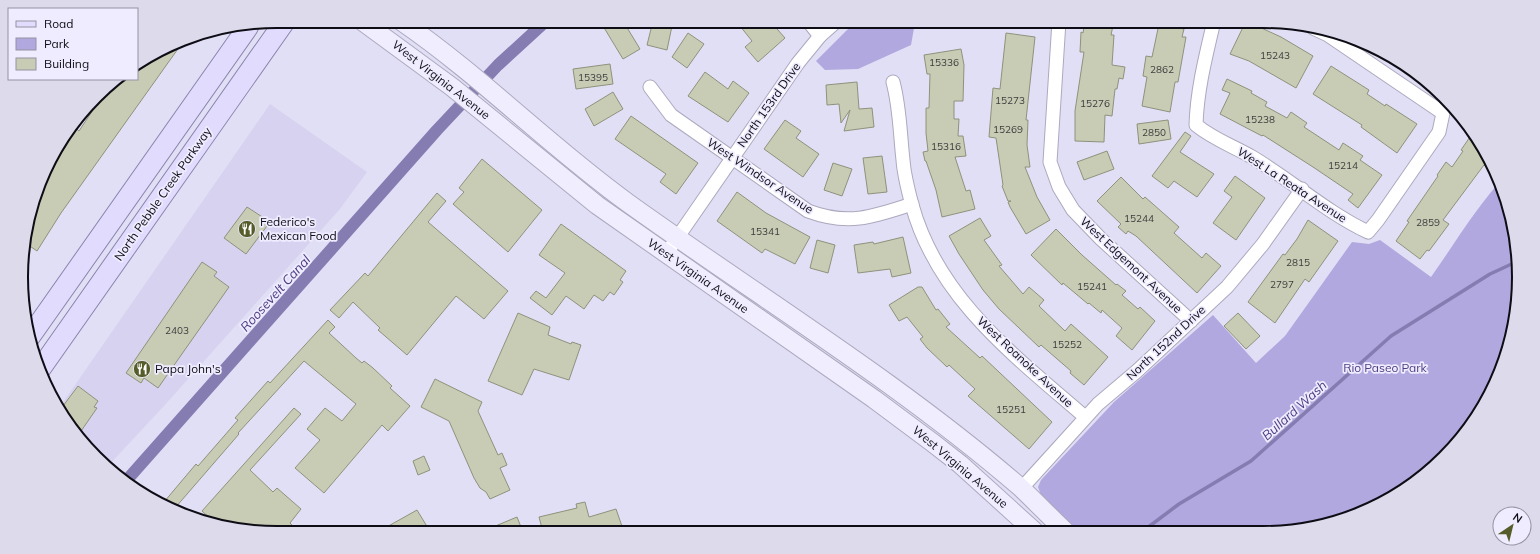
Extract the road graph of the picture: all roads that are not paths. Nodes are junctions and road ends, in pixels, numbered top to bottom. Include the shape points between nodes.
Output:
1 (281, 28) edge
2 (372, 28) edge
3 (410, 28) edge
4 (814, 28) edge
5 (829, 28) edge
6 (1059, 28) edge
7 (1213, 28) edge
8 (246, 30) edge
9 (820, 36) junction
10 (1332, 37) edge
11 (893, 82) dead end
12 (650, 87) dead end
13 (732, 158) junction
14 (1302, 190) junction
15 (912, 204) junction
16 (677, 238) junction
17 (666, 254) junction
18 (1191, 321) junction
19 (34, 331) edge
20 (44, 364) edge
21 (1085, 417) junction
22 (1022, 489) junction
23 (1028, 526) edge
24 (1060, 526) edge

1 - 20 main road, North Pebble Creek Parkway
2 - 17 main road, West Virginia Avenue via 452,87 579,191
3 - 16 main road, West Virginia Avenue via 466,70 589,174
4 - 9 street
5 - 9 street, North 153rd Drive
6 - 18 street, West Edgemont Avenue via 1050,162 1059,188 1073,210 1101,239
7 - 14 street, West La Reata Avenue via 1197,103 1196,125 1208,135 1251,156
8 - 19 main road
9 - 13 street, North 153rd Drive via 798,63
10 - 14 street, West La Reata Avenue via 1443,113 1439,132 1368,232
11 - 15 street, West Roanoke Avenue via 898,100 903,162
12 - 13 street, West Windsor Avenue via 671,115
13 - 15 street, West Windsor Avenue via 808,211 824,217 870,218
13 - 16 street, North 153rd Drive
14 - 18 street, North 152nd Drive via 1263,244 1227,287
15 - 21 street, West Roanoke Avenue via 921,231 937,264 960,299 992,335
16 - 17 street, North 153rd Drive
16 - 22 main road, West Virginia Avenue via 888,382 959,436
17 - 23 main road, West Virginia Avenue via 933,442
18 - 21 street, North 152nd Drive
21 - 22 street, North 152nd Drive
22 - 24 main road, West Virginia Avenue

